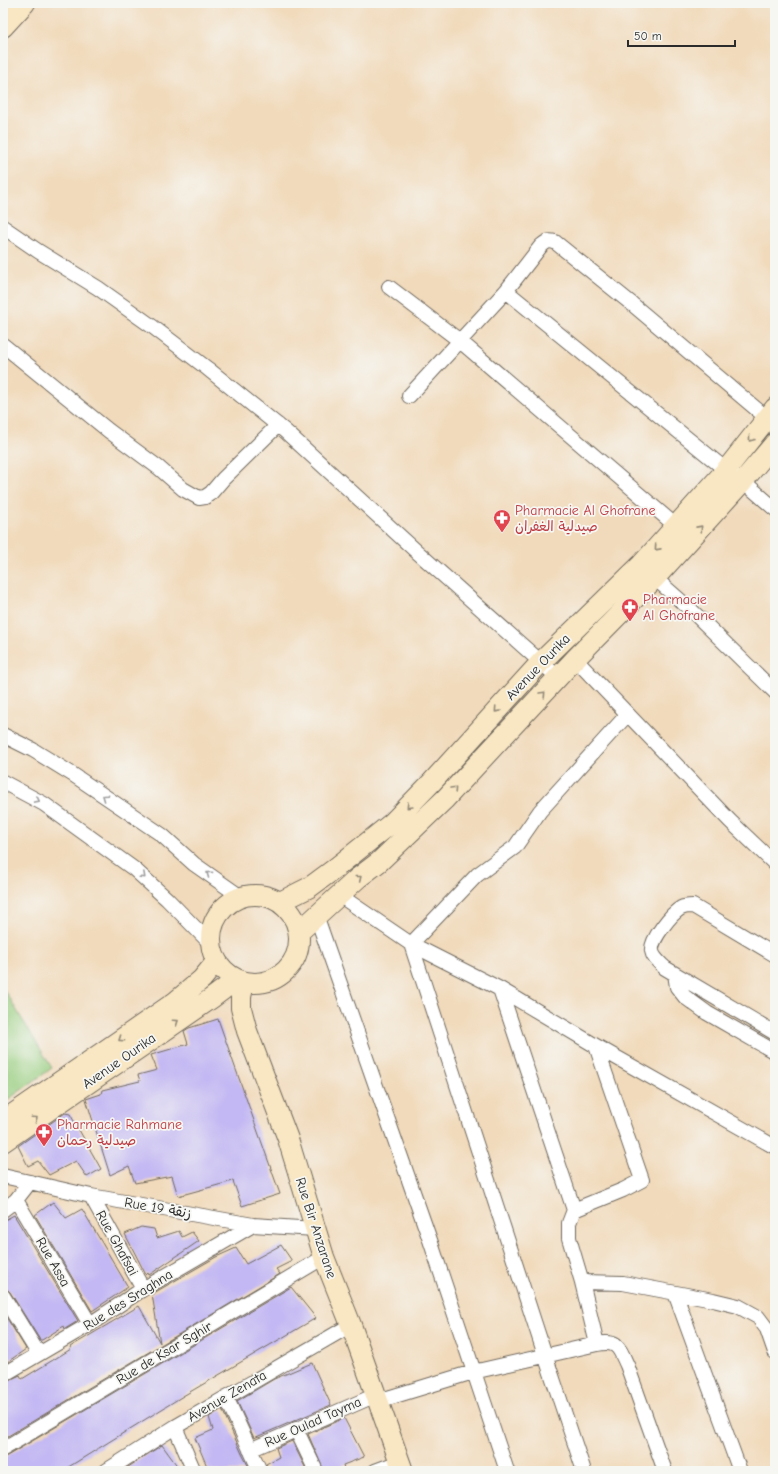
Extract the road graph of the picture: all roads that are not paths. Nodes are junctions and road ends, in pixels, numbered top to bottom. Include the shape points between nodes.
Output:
1 (25, 3) edge
2 (3, 27) edge
3 (3, 227) edge
4 (389, 287) dead end
5 (506, 291) junction
6 (460, 341) junction
7 (3, 345) edge
8 (409, 396) dead end
9 (771, 413) edge
10 (278, 425) junction
11 (775, 443) edge
12 (726, 470) junction
13 (743, 481) junction
14 (775, 509) edge
15 (676, 526) junction
16 (648, 571) junction
17 (575, 659) junction
18 (541, 662) junction
19 (558, 678) junction
20 (775, 692) edge
21 (627, 715) junction
22 (3, 735) edge
23 (3, 782) edge
24 (775, 864) edge
25 (340, 894) junction
26 (241, 897) junction
27 (280, 902) junction
28 (316, 915) junction
29 (299, 932) junction
30 (411, 944) junction
31 (213, 953) junction
32 (775, 955) edge
33 (675, 974) junction
34 (240, 981) junction
35 (500, 989) junction
36 (775, 1033) edge
37 (596, 1046) junction
38 (775, 1052) edge
39 (3, 1121) edge
40 (3, 1142) edge
41 (775, 1147) edge
42 (3, 1176) edge
43 (30, 1182) junction
44 (91, 1196) junction
45 (16, 1200) junction
46 (3, 1210) edge
47 (574, 1210) junction
48 (253, 1225) junction
49 (315, 1229) junction
50 (324, 1257) junction
51 (582, 1282) junction
52 (143, 1289) junction
53 (675, 1293) junction
54 (3, 1296) edge
55 (90, 1324) junction
56 (351, 1325) junction
57 (596, 1344) junction
58 (775, 1352) edge
59 (38, 1353) junction
60 (545, 1355) junction
61 (473, 1372) junction
62 (3, 1375) edge
63 (226, 1397) junction
64 (377, 1398) junction
65 (175, 1427) junction
66 (296, 1429) junction
67 (3, 1449) edge
68 (250, 1450) junction
69 (401, 1466) edge
70 (106, 1471) edge
71 (194, 1471) edge
72 (260, 1471) edge
73 (316, 1471) edge
74 (376, 1471) edge
75 (507, 1471) edge
76 (584, 1471) edge
77 (665, 1471) edge
78 (740, 1471) edge

1 - 2 street
3 - 10 street via 153,327
4 - 6 street
5 - 6 street
5 - 9 street via 541,246 546,242 555,242
5 - 12 street
6 - 8 street
6 - 15 street
7 - 10 street via 183,489 199,498 211,493
9 -> 12 street, Avenue Ourika
10 - 18 street
11 - 13 street, Avenue Ourika
12 - 13 street
12 - 15 street, Avenue Ourika
13 - 14 street
16 -> 13 street, Avenue Ourika
15 -> 16 street, Avenue Ourika
16 - 17 street, Avenue Ourika
16 - 18 street, Avenue Ourika
16 - 20 street
17 - 19 street, Avenue Ourika
17 - 21 street
18 - 19 street
18 -> 27 street, Avenue Ourika via 393,822 310,887
25 -> 19 street, Avenue Ourika via 379,862 445,799
21 - 24 street
21 - 30 street via 540,810 515,847 477,875
26 -> 22 street via 194,864 162,836 72,774
23 -> 31 street via 44,804 134,869 167,899
25 - 28 street, Avenue Ourika
25 - 30 street
26 - 27 street via 268,896
26 - 31 street via 232,901 217,916 210,934
27 - 29 street via 292,915
28 - 29 street, Avenue Ourika
28 - 61 street via 430,1240
29 - 34 street via 299,946 294,960 285,972 273,980 259,984
30 - 35 street
30 - 60 street
31 - 34 street via 225,973
31 -> 39 street, Avenue Ourika via 202,979 174,1002
32 - 33 street via 693,906 682,907 662,928 652,946 652,954 656,959
33 - 36 street
33 - 38 street via 677,987 685,997
40 -> 34 street, Avenue Ourika
34 - 49 street, Rue Bir Anzarane via 241,1008 247,1031 288,1140
35 - 37 street
35 - 47 street
37 - 41 street
37 - 47 street via 642,1180
42 - 43 street, Rue 19 زنقة
43 - 44 street, Rue 19 زنقة
43 - 45 street
44 - 48 street, Rue 19 زنقة
44 - 52 street, Rue Ghafsai
45 - 46 street
45 - 55 street, Rue Assa
47 - 51 street via 569,1223 569,1238
48 - 49 street, Rue 19 زنقة
48 - 52 street, Rue des Sraghna
49 - 50 street, Rue Bir Anzarane
50 - 56 street, Rue Bir Anzarane
50 - 67 street, Rue de Ksar Sghir
51 - 53 street via 623,1283
51 - 57 street
52 - 55 street, Rue des Sraghna
53 - 58 street via 738,1306 758,1317 767,1329
53 - 78 street
54 - 59 street
55 - 59 street, Rue des Sraghna
56 - 63 street, Avenue Zenata
56 - 64 street, Rue Bir Anzarane
57 - 60 street, Rue Oulad Tayma
57 - 77 street, Rue Oulad Tayma via 606,1342 620,1349
59 - 62 street, Rue des Sraghna
60 - 61 street, Rue Oulad Tayma
60 - 76 street
61 - 64 street, Rue Oulad Tayma
61 - 75 street
63 - 65 street, Avenue Zenata
63 - 68 street
64 - 66 street, Rue Oulad Tayma
64 - 69 street, Rue Bir Anzarane
65 - 70 street, Avenue Zenata
65 - 71 street
66 - 68 street, Rue Oulad Tayma
66 - 73 street
68 - 72 street
69 - 74 street

